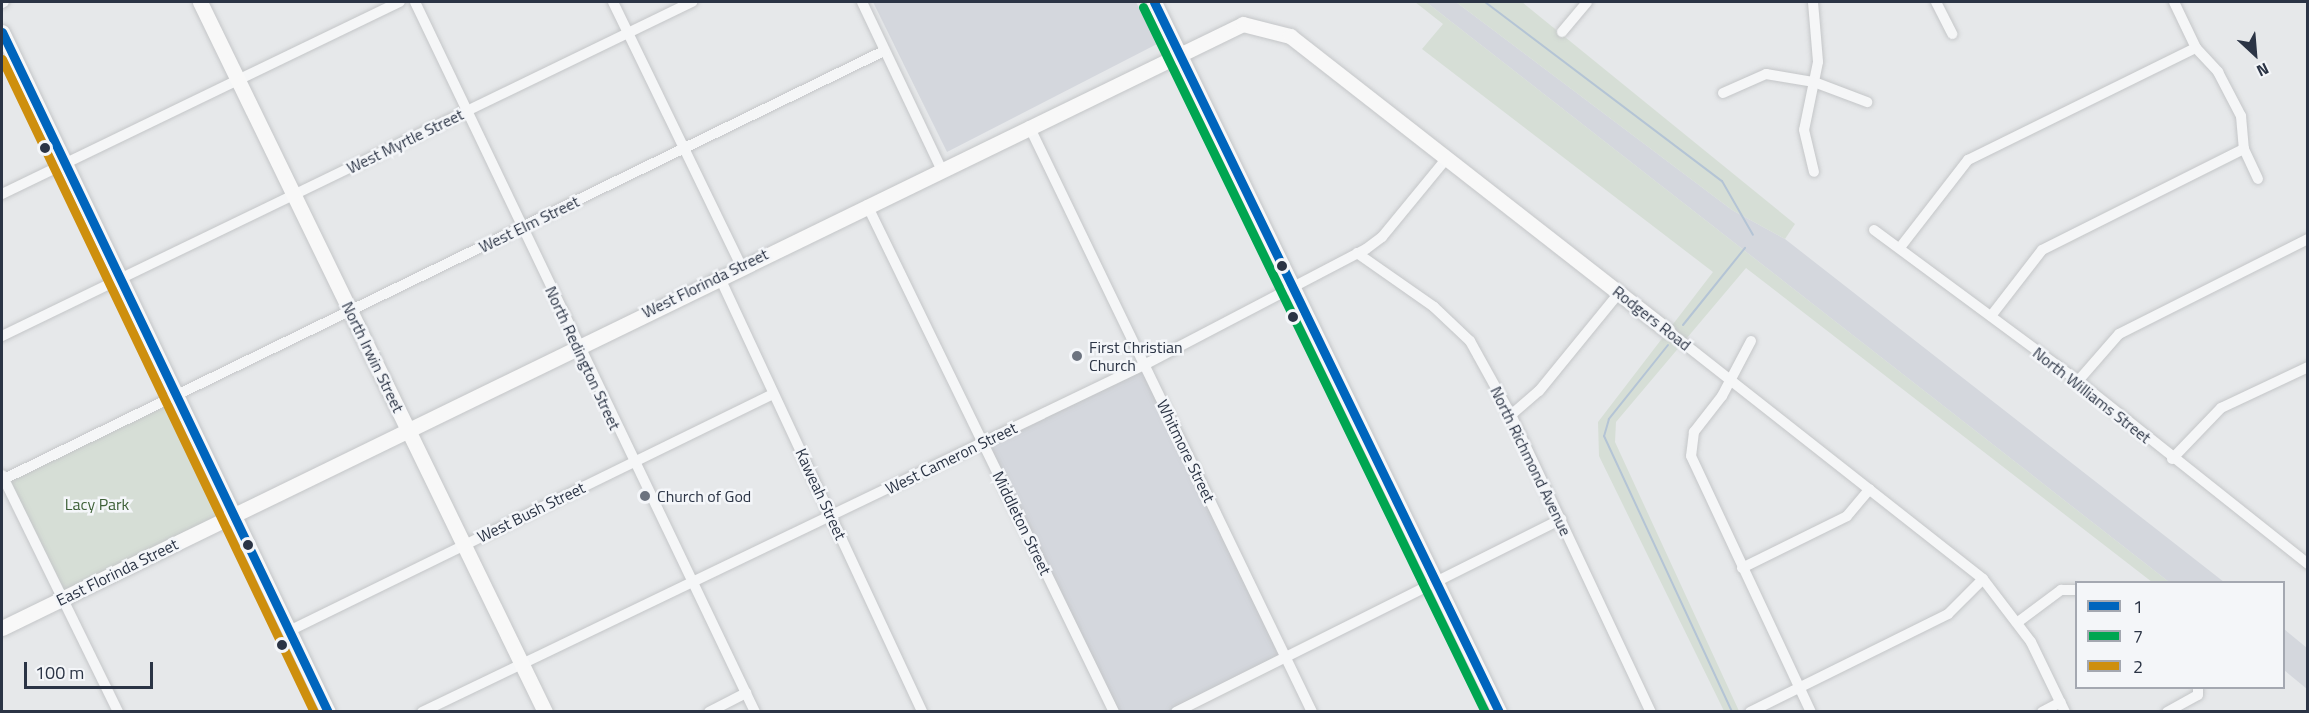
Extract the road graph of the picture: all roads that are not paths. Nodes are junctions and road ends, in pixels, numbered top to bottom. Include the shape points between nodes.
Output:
1 (200, 2) edge
2 (400, 2) edge
3 (415, 2) edge
4 (614, 2) edge
5 (692, 2) edge
6 (862, 2) edge
7 (1154, 2) edge
8 (1587, 2) edge
9 (1813, 2) edge
10 (1936, 2) edge
11 (2174, 2) edge
12 (628, 32) junction
13 (1563, 32) dead end
14 (1952, 34) dead end
15 (2, 36) edge
16 (2196, 48) junction
17 (884, 51) junction
18 (1179, 52) junction
19 (239, 81) junction
20 (1814, 82) junction
21 (1723, 93) dead end
22 (1867, 102) dead end
23 (466, 111) junction
24 (1029, 126) junction
25 (684, 148) junction
26 (2244, 149) junction
27 (1447, 158) junction
28 (68, 164) junction
29 (941, 168) junction
30 (1814, 172) dead end
31 (2258, 178) dead end
32 (2, 194) edge
33 (294, 194) junction
34 (867, 204) junction
35 (521, 227) junction
36 (1874, 230) dead end
37 (2307, 239) edge
38 (1902, 245) junction
39 (1357, 253) junction
40 (741, 266) junction
41 (719, 276) junction
42 (118, 280) junction
43 (1295, 286) junction
44 (1618, 293) junction
45 (350, 310) junction
46 (1991, 316) junction
47 (1668, 331) joint
48 (2, 336) edge
49 (1751, 341) dead end
50 (577, 345) junction
51 (1144, 365) junction
52 (2307, 367) edge
53 (1730, 379) junction
54 (2078, 381) junction
55 (773, 394) junction
56 (174, 396) junction
57 (1511, 415) junction
58 (408, 428) junction
59 (982, 442) junction
60 (2172, 459) junction
61 (633, 463) junction
62 (2, 478) edge
63 (1870, 489) junction
64 (231, 514) junction
65 (831, 515) junction
66 (1561, 519) junction
67 (464, 545) junction
68 (2307, 564) edge
69 (1742, 568) junction
70 (1983, 579) junction
71 (690, 583) junction
72 (1439, 584) junction
73 (2075, 590) edge
74 (63, 598) junction
75 (2018, 622) junction
76 (2, 628) edge
77 (289, 631) junction
78 (1286, 658) junction
79 (522, 664) junction
80 (1799, 688) junction
81 (2198, 691) edge
82 (746, 693) junction
83 (2063, 707) edge
84 (118, 711) edge
85 (328, 711) edge
86 (422, 711) edge
87 (545, 711) edge
88 (709, 711) edge
89 (755, 711) edge
90 (922, 711) edge
91 (1114, 711) edge
92 (1176, 711) edge
93 (1312, 711) edge
94 (1500, 711) edge
95 (1651, 711) edge
96 (1749, 711) edge
97 (1811, 711) edge
98 (2042, 711) edge
99 (2167, 711) edge

1 - 19 street, North Irwin Street
2 - 19 street
3 - 23 street, North Redington Street
4 - 12 street
5 - 12 street, West Myrtle Street
6 - 17 street
7 - 18 street
8 - 13 street
9 - 20 street via 1820,34
10 - 14 street
11 - 16 street
12 - 23 street, West Myrtle Street
12 - 25 street
15 - 28 street
16 - 26 street via 2218,72 2241,116
16 - 38 street via 1968,160
17 - 25 street, West Elm Street
17 - 29 street
18 - 24 street, West Florinda Street
18 - 27 street, Rodgers Road via 1243,24 1281,32
18 - 43 street
19 - 28 street
19 - 33 street, North Irwin Street
20 - 21 street via 1759,75
20 - 22 street
20 - 30 street via 1804,130
23 - 33 street, West Myrtle Street
23 - 35 street, North Redington Street
24 - 29 street, West Florinda Street
24 - 51 street, Whitmore Street
25 - 35 street, West Elm Street
25 - 40 street
26 - 31 street
26 - 46 street via 2042,250
27 - 39 street, West Cameron Street via 1382,237
27 - 44 street, Rodgers Road
28 - 32 street
28 - 42 street
29 - 34 street, West Florinda Street
33 - 42 street, West Myrtle Street
33 - 45 street, North Irwin Street
34 - 40 street, West Florinda Street
34 - 59 street, Middleton Street
35 - 45 street, West Elm Street
35 - 50 street, North Redington Street
36 - 38 street, North Williams Street
37 - 54 street via 2119,334
38 - 46 street, North Williams Street
39 - 43 street, West Cameron Street
39 - 57 street, North Richmond Avenue via 1461,330
40 - 41 street, West Florinda Street
41 - 50 street, West Florinda Street
41 - 55 street, Kaweah Street
42 - 48 street, West Myrtle Street
42 - 56 street
43 - 51 street, West Cameron Street
43 - 72 street
44 - 47 street, Rodgers Road
44 - 57 street via 1539,391
45 - 56 street, West Elm Street
45 - 58 street, North Irwin Street
46 - 54 street, North Williams Street
47 - 53 street, Rodgers Road
49 - 53 street
50 - 58 street, West Florinda Street
50 - 61 street, North Redington Street
51 - 59 street, West Cameron Street
51 - 78 street, Whitmore Street
52 - 60 street via 2221,408
53 - 63 street, Rodgers Road
53 - 69 street via 1694,432 1690,447 1700,484
54 - 60 street, North Williams Street
55 - 61 street, West Bush Street
55 - 65 street, Kaweah Street
56 - 62 street, West Elm Street
56 - 64 street
57 - 66 street, North Richmond Avenue
58 - 64 street, West Florinda Street
58 - 67 street, North Irwin Street
59 - 65 street, West Cameron Street
59 - 91 street, Middleton Street
60 - 68 street, North Williams Street
61 - 67 street, West Bush Street
61 - 71 street, North Redington Street
62 - 74 street
63 - 69 street via 1847,516
63 - 70 street, Rodgers Road
64 - 74 street, East Florinda Street
64 - 77 street
65 - 71 street, West Cameron Street
65 - 90 street, Kaweah Street
66 - 72 street
66 - 95 street, North Richmond Avenue
67 - 77 street, West Bush Street
67 - 79 street, North Irwin Street
69 - 80 street
70 - 75 street, Rodgers Road
70 - 80 street via 1948,614
71 - 79 street, West Cameron Street
71 - 82 street, North Redington Street
72 - 78 street
72 - 94 street
73 - 75 street via 2061,590
74 - 76 street, East Florinda Street
74 - 84 street
75 - 83 street, Rodgers Road
77 - 85 street
78 - 92 street
78 - 93 street, Whitmore Street
79 - 86 street, West Cameron Street
79 - 87 street, North Irwin Street
80 - 96 street
80 - 97 street
81 - 99 street
82 - 88 street
82 - 89 street, North Redington Street
83 - 98 street

